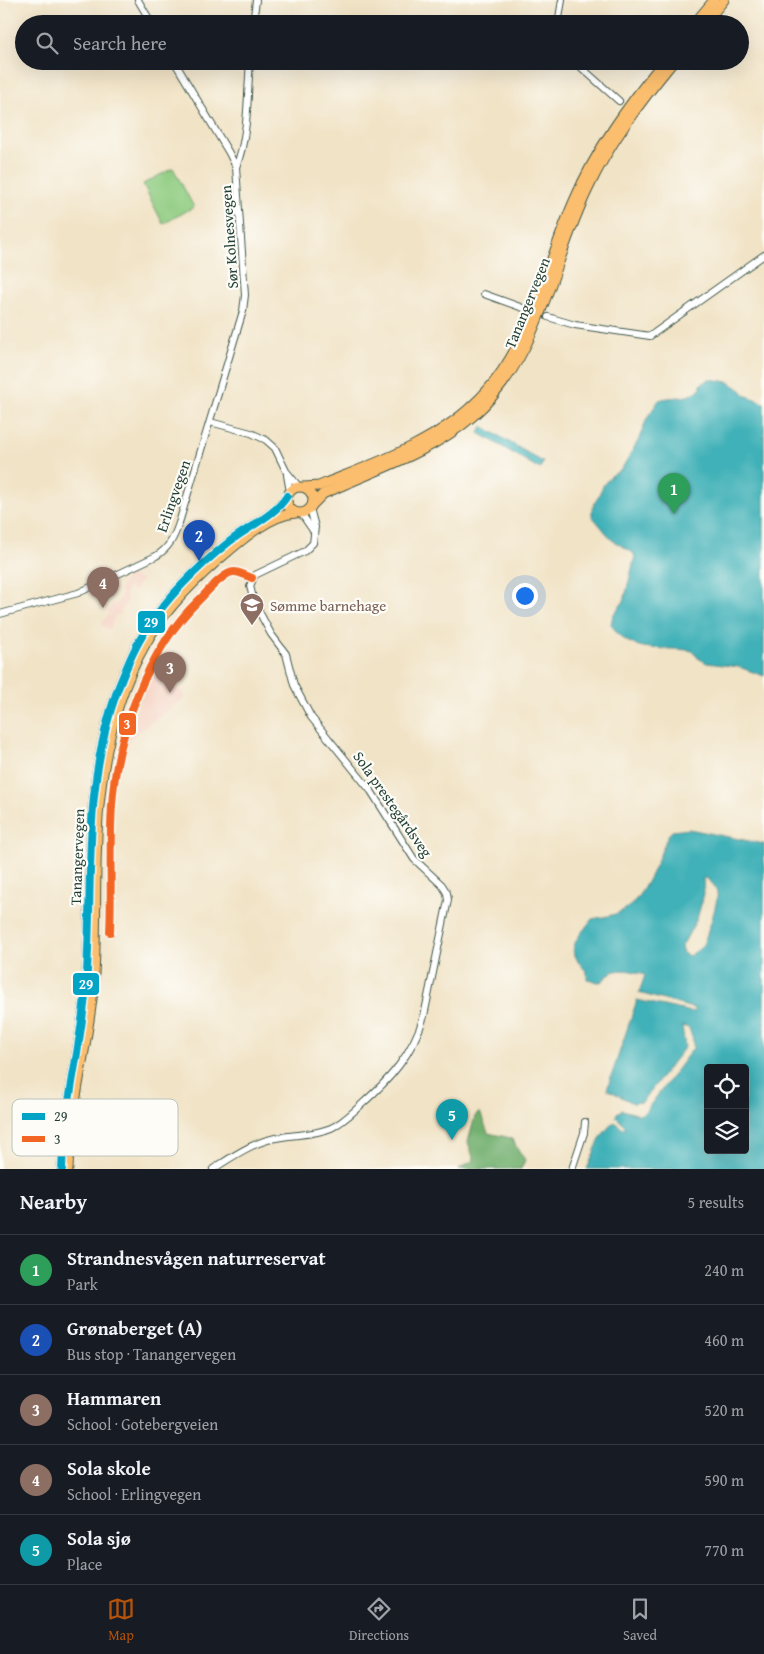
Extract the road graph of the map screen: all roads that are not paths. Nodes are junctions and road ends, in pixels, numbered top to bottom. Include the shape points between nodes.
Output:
1 (138, 0) edge
2 (256, 0) edge
3 (562, 0) edge
4 (714, 0) edge
5 (724, 0) edge
6 (147, 15) edge
7 (255, 15) edge
8 (560, 15) edge
9 (702, 15) edge
10 (712, 15) edge
11 (179, 70) edge
12 (249, 70) edge
13 (584, 70) edge
14 (657, 70) edge
15 (667, 70) edge
16 (619, 101) dead end
17 (236, 166) junction
18 (764, 255) edge
19 (484, 294) dead end
20 (523, 308) dead end
21 (548, 317) dead end
22 (210, 422) junction
23 (286, 471) junction
24 (301, 487) junction
25 (289, 494) junction
26 (311, 506) junction
27 (299, 513) junction
28 (315, 532) junction
29 (252, 578) junction
30 (0, 614) edge
31 (110, 932) dead end
32 (69, 1099) edge
33 (76, 1099) edge
34 (585, 1122) dead end
35 (63, 1156) edge
36 (69, 1156) edge
37 (62, 1169) edge
38 (68, 1169) edge
39 (214, 1169) edge
40 (572, 1169) edge

1 - 6 street
2 - 7 street
3 - 8 street
4 - 9 highway
5 - 10 highway
11 - 17 street, Sør Kolnesvegen
12 - 17 street
13 - 16 street
14 - 24 highway, Tanangervegen via 615,125 590,168 568,215 522,337 493,384 463,414 428,438 319,486
15 - 26 highway, Tanangervegen via 631,116 596,172 529,340 498,391 473,416 440,440 323,494
17 - 22 street, Sør Kolnesvegen via 246,302
18 - 21 street via 650,336 575,325
19 - 20 street
22 - 23 street via 266,440 275,448
22 - 30 street, Erlingvegen via 176,533 166,548 156,556 78,592
23 - 24 street
23 - 25 street
24 - 25 highway
24 - 26 highway via 312,494
25 - 27 highway via 288,506
25 - 32 highway, Tanangervegen via 279,507 208,560 160,611 139,640 114,702 100,755 92,805 86,984
26 - 27 highway
26 - 28 street
27 - 28 street
27 - 33 highway, Tanangervegen via 278,517 250,534 189,587 145,644 122,697 106,757 100,797 92,992
28 - 29 street via 313,543 305,551
29 - 31 street via 229,573 195,604 159,650 136,702 123,739 114,781
29 - 39 street, Sola prestegårdsveg via 250,586 254,602 286,654 294,685 311,717 372,791 414,859 442,884 448,900 419,1033 389,1078 332,1128 262,1141
34 - 40 street
35 - 37 highway, Tanangervegen
36 - 38 highway, Tanangervegen

